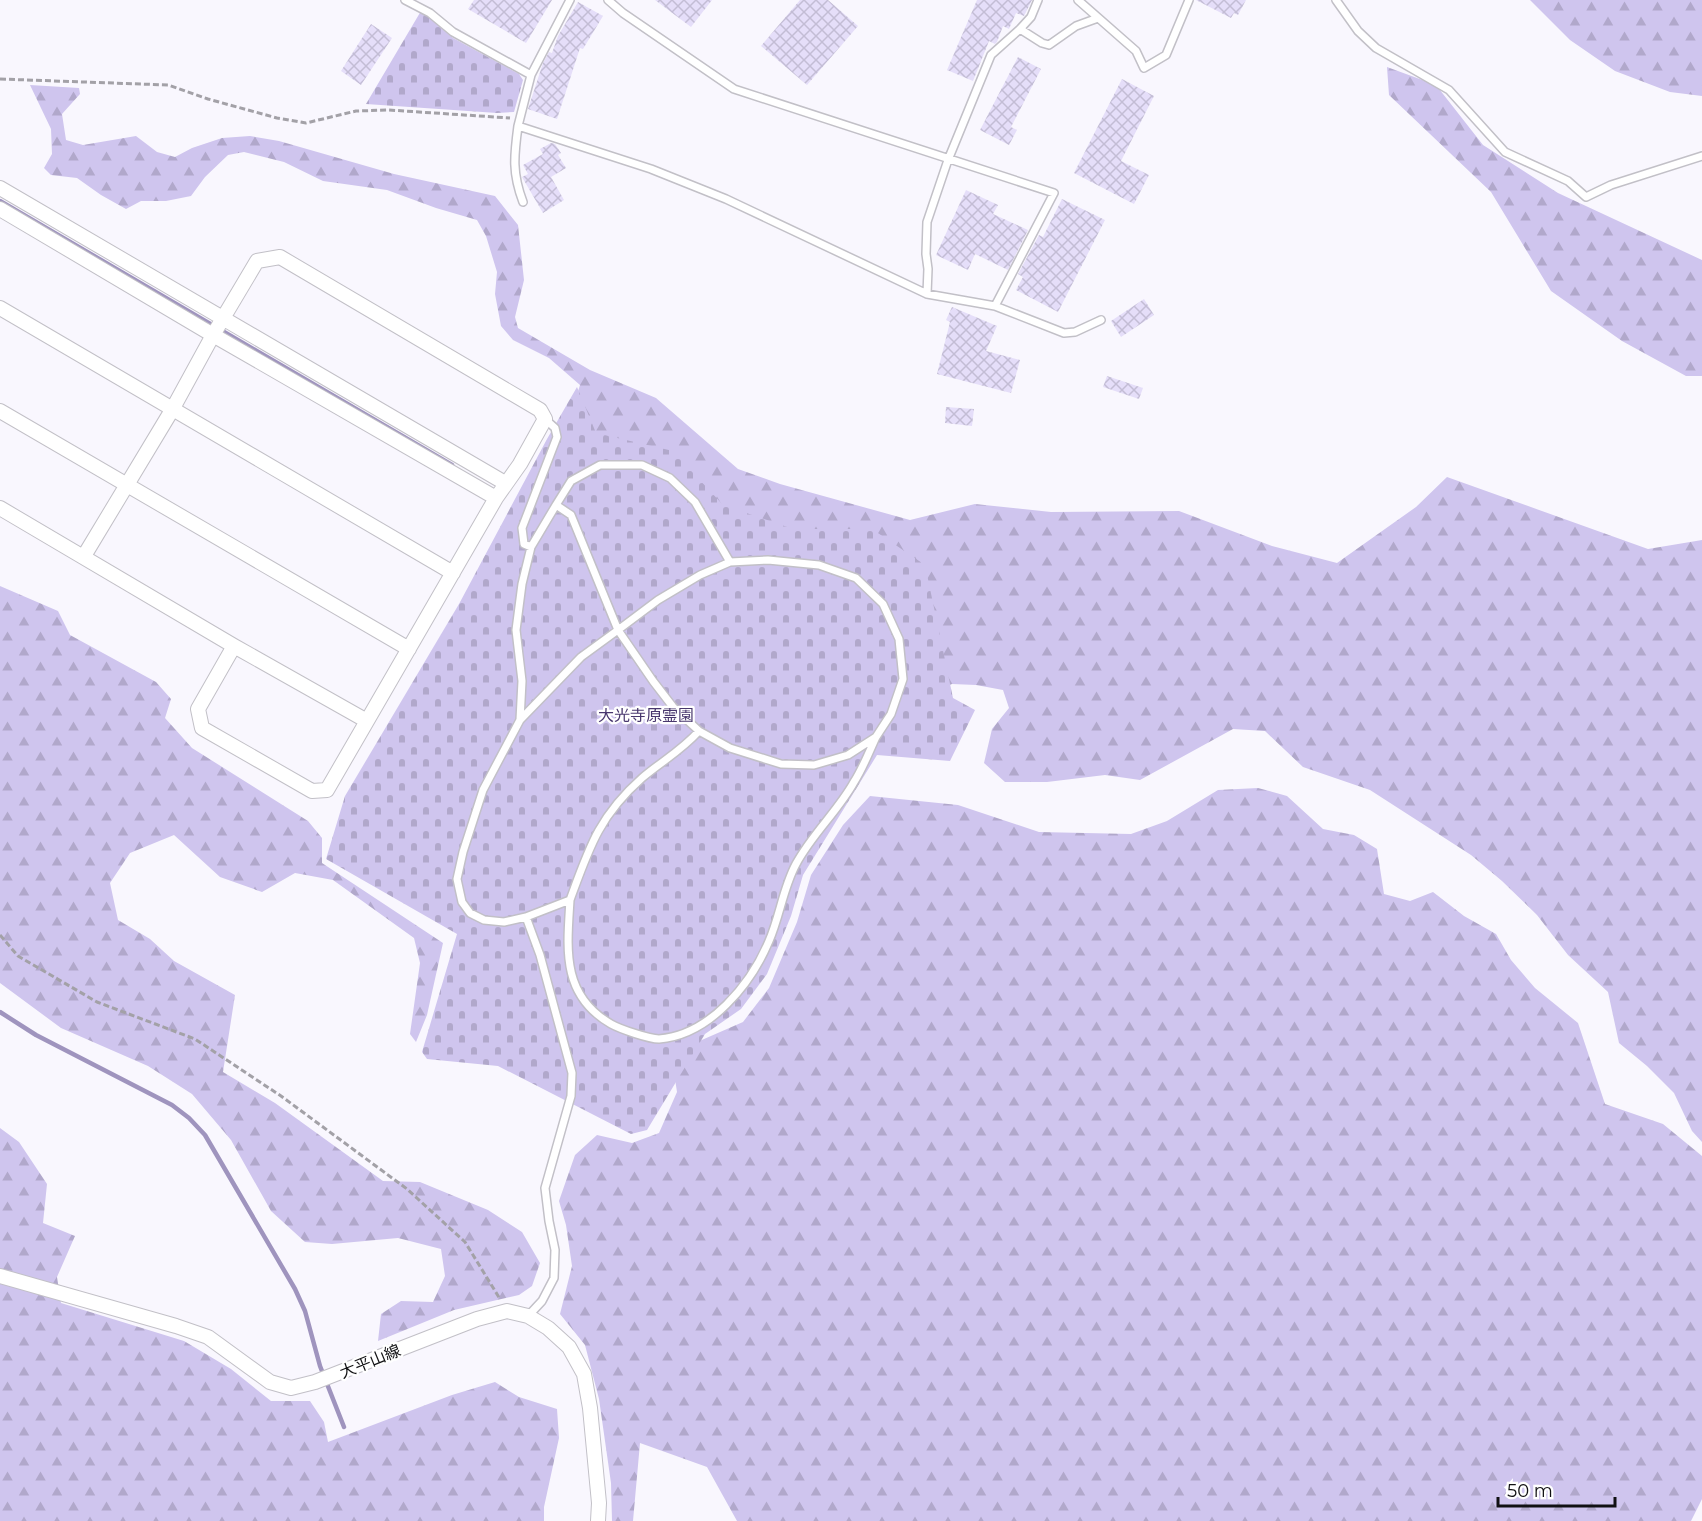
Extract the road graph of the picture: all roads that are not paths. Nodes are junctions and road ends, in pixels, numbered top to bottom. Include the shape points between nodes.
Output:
1 (405, 0) edge
2 (570, 0) edge
3 (608, 0) edge
4 (1038, 0) edge
5 (1078, 0) edge
6 (1189, 0) edge
7 (1336, 0) edge
8 (1098, 18) junction
9 (1020, 29) junction
10 (531, 75) junction
11 (518, 123) junction
12 (1702, 156) edge
13 (948, 160) junction
14 (0, 188) edge
15 (523, 202) dead end
16 (0, 209) edge
17 (927, 294) junction
18 (995, 306) junction
19 (0, 308) edge
20 (223, 318) junction
21 (1101, 320) dead end
22 (213, 335) junction
23 (172, 410) junction
24 (0, 411) edge
25 (545, 419) junction
26 (505, 483) junction
27 (127, 484) junction
28 (496, 498) junction
29 (556, 504) junction
30 (0, 508) edge
31 (531, 547) junction
32 (84, 556) junction
33 (730, 562) junction
34 (453, 573) junction
35 (618, 630) junction
36 (234, 646) junction
37 (409, 649) junction
38 (520, 720) junction
39 (367, 721) junction
40 (699, 731) junction
41 (876, 737) junction
42 (570, 900) junction
43 (526, 917) junction
44 (0, 1276) edge
45 (528, 1316) junction
46 (598, 1521) edge

1 - 10 lane via 430,13 453,33
2 - 10 lane
3 - 13 lane via 734,89
4 - 9 lane
5 - 8 lane
6 - 8 lane via 1166,55 1144,68 1136,51
7 - 12 lane via 1376,48 1449,90 1505,152 1568,181 1586,197
8 - 9 lane via 1077,26 1049,45
9 - 13 lane via 991,55
10 - 11 lane
11 - 15 lane via 513,162 515,183
11 - 17 lane via 651,169 726,200
13 - 17 lane via 927,222
13 - 18 lane via 1054,193
14 - 20 street
16 - 22 street
17 - 18 lane
18 - 21 lane via 1064,333
19 - 23 street
20 - 22 street
20 - 25 street via 257,261 280,257 540,410
20 - 26 street
22 - 23 street
22 - 28 street
23 - 27 street
23 - 34 street
24 - 27 street
25 - 26 street
25 - 31 lane via 555,428 557,437 522,528 524,544
26 - 28 street
27 - 32 street
27 - 37 street
28 - 34 street
29 - 31 lane
29 - 33 lane via 571,481 600,465 642,465 670,478 695,502
29 - 35 lane via 571,515
30 - 32 street
31 - 38 lane via 516,630 522,681
32 - 36 street
33 - 35 lane via 658,600
33 - 41 lane via 819,564 856,578 882,604 899,639 903,679 891,714
34 - 37 street
35 - 38 lane via 581,657
35 - 40 lane via 673,706
36 - 39 street
36 - 39 street via 198,709 202,728 312,791 327,790
37 - 39 street
38 - 43 lane via 483,790 457,879 462,902 470,913 484,920 504,922
40 - 41 lane via 730,748 781,764 814,765 848,755
40 - 42 lane via 685,747 644,776 608,813 591,842
41 - 42 lane via 854,783 796,864 757,968 730,1002 708,1020 657,1039 612,1025 587,1006 572,979 567,951
42 - 43 lane
43 - 45 lane via 572,1073 571,1096 545,1188 555,1250 554,1278 542,1301
44 - 45 street, 大平山線 via 208,1337 270,1382 291,1388 335,1375 477,1319 507,1311
45 - 46 street, 大平山線 via 569,1347 584,1374

